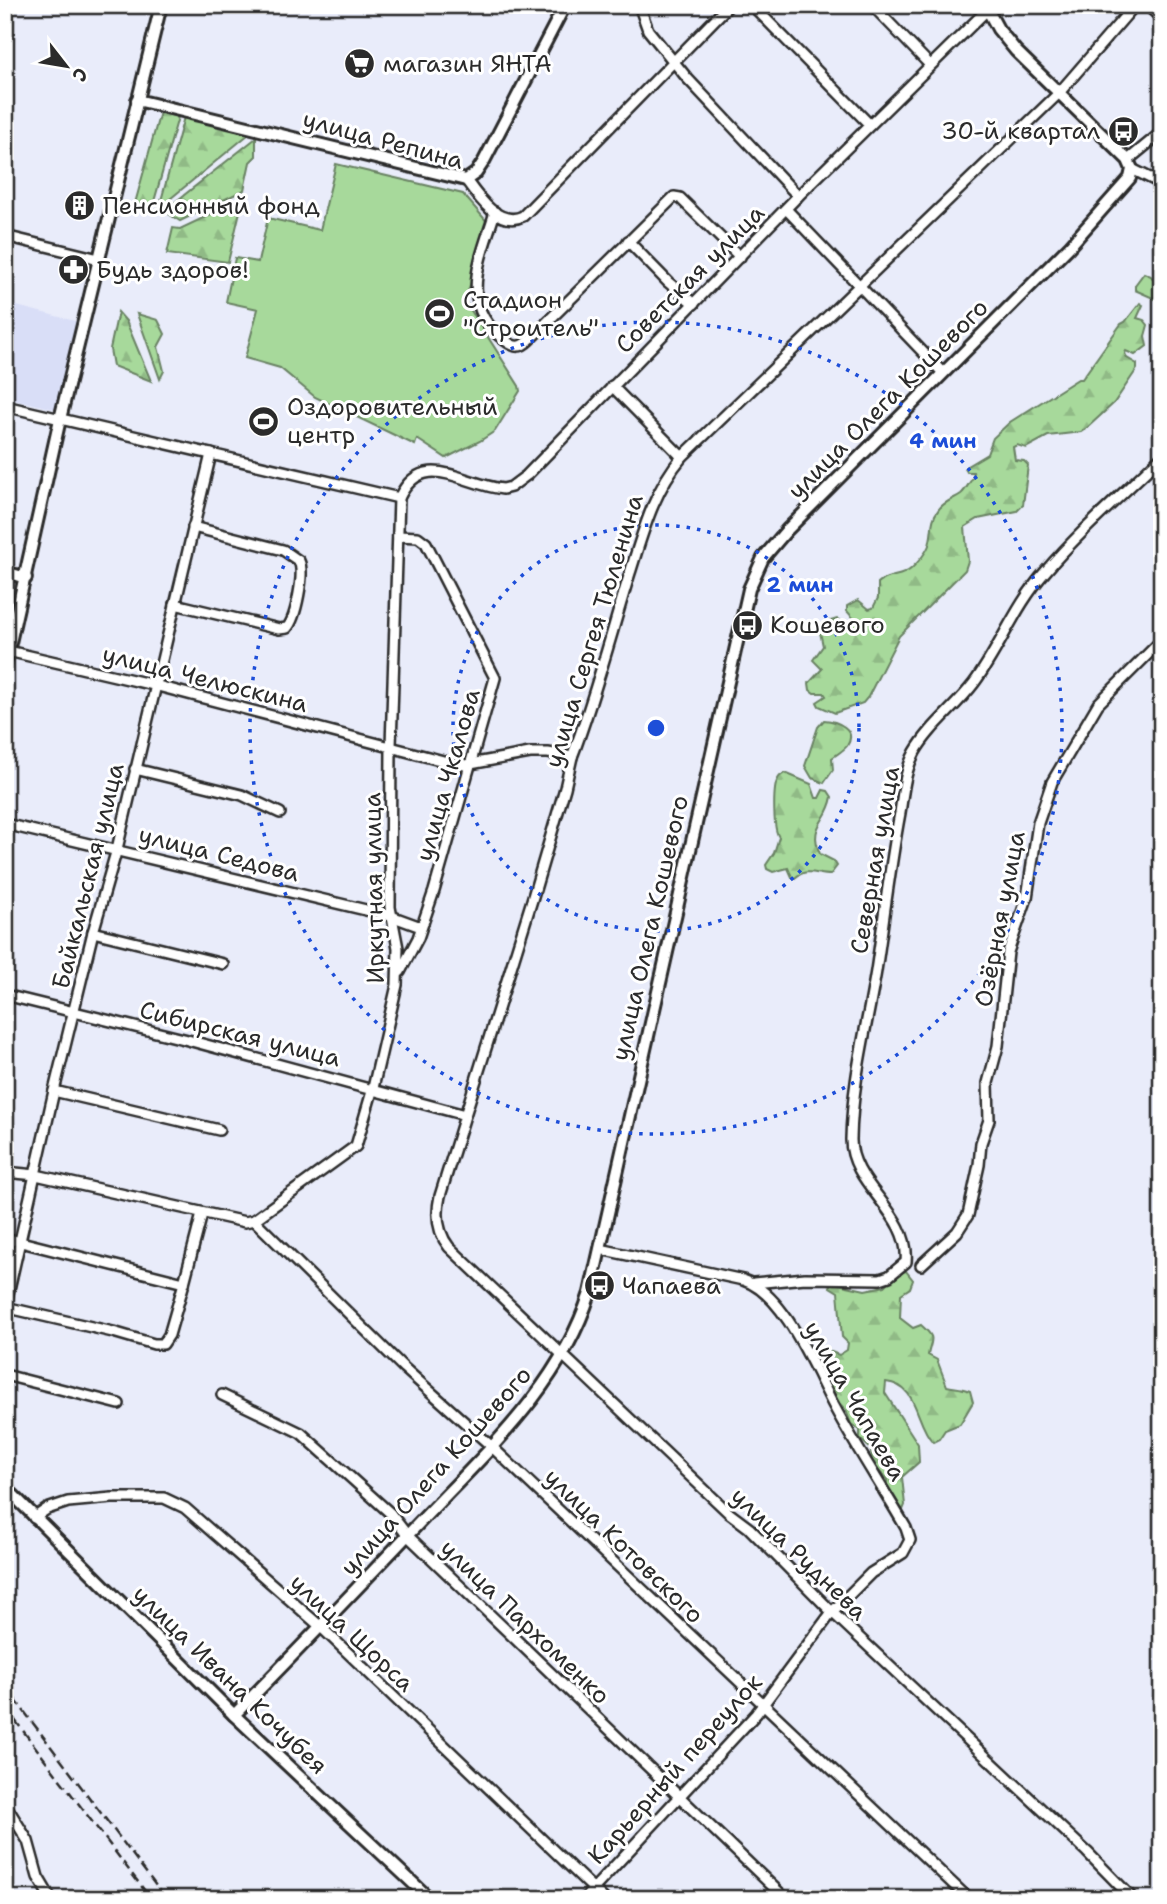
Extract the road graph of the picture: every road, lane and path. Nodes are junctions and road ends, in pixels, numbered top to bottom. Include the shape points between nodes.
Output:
1 (161, 5) edge
2 (565, 5) edge
3 (639, 5) edge
4 (729, 5) edge
5 (752, 5) edge
6 (872, 5) edge
7 (1135, 5) edge
8 (1147, 5) edge
9 (986, 7) edge
10 (1162, 19) edge
11 (674, 61) junction
12 (930, 65) junction
13 (1058, 94) junction
14 (137, 100) junction
15 (870, 125) junction
16 (1162, 132) edge
17 (1130, 164) junction
18 (466, 180) junction
19 (1162, 184) edge
20 (798, 196) junction
21 (786, 209) junction
22 (495, 212) junction
23 (5, 236) edge
24 (628, 241) junction
25 (740, 257) junction
26 (99, 259) junction
27 (859, 287) junction
28 (694, 304) junction
29 (942, 372) junction
30 (612, 386) junction
31 (5, 406) edge
32 (60, 419) junction
33 (211, 453) junction
34 (682, 457) junction
35 (1162, 457) edge
36 (399, 498) junction
37 (193, 527) junction
38 (398, 536) junction
39 (5, 572) edge
40 (26, 578) junction
41 (175, 604) junction
42 (1162, 640) edge
43 (8, 652) junction
44 (5, 665) edge
45 (154, 685) junction
46 (391, 746) junction
47 (572, 757) junction
48 (472, 762) junction
49 (135, 769) junction
50 (279, 813) dead end
51 (5, 824) edge
52 (117, 849) junction
53 (391, 916) junction
54 (421, 927) junction
55 (93, 932) junction
56 (223, 964) dead end
57 (399, 974) junction
58 (5, 995) edge
59 (75, 1012) junction
60 (373, 1088) junction
61 (54, 1091) junction
62 (465, 1115) junction
63 (219, 1130) dead end
64 (5, 1172) edge
65 (36, 1175) junction
66 (202, 1214) junction
67 (254, 1220) junction
68 (441, 1234) joint
69 (5, 1238) edge
70 (20, 1242) junction
71 (600, 1249) junction
72 (921, 1265) dead end
73 (184, 1283) junction
74 (754, 1283) junction
75 (5, 1307) edge
76 (564, 1355) junction
77 (5, 1375) edge
78 (222, 1395) dead end
79 (119, 1404) dead end
80 (491, 1446) junction
81 (5, 1487) edge
82 (34, 1518) junction
83 (407, 1535) junction
84 (909, 1545) joint
85 (832, 1612) junction
86 (321, 1627) junction
87 (762, 1704) junction
88 (234, 1715) junction
89 (678, 1796) junction
90 (5, 1804) edge
91 (593, 1888) junction
92 (1125, 1891) junction
93 (51, 1899) edge
94 (430, 1899) edge
95 (584, 1899) edge
96 (604, 1899) edge
97 (786, 1899) edge
98 (969, 1899) edge
99 (1117, 1899) edge
100 (1133, 1899) edge

1 - 14 street
2 - 18 street via 484,161
3 - 11 street via 648,30
4 - 11 street
5 - 15 street
6 - 12 street
7 - 13 street, улица Сергея Тюленина
8 - 10 street
9 - 12 street, Советская улица
9 - 13 street via 1016,51
11 - 20 street
11 - 22 street via 523,216 512,220
12 - 15 street, Советская улица
13 - 17 street
13 - 27 street, улица Сергея Тюленина
14 - 18 street, улица Репина
14 - 26 street
15 - 20 street, Советская улица
16 - 17 street
17 - 19 street
17 - 29 street, улица Олега Кошевого via 1130,178 1123,188
18 - 22 street, улица Репина
20 - 21 street, Советская улица
21 - 25 street, Советская улица
21 - 27 street
22 - 24 street via 475,290 489,323 514,346 530,341
23 - 26 street
24 - 25 street via 675,196
24 - 28 street
25 - 28 street, Советская улица
26 - 32 street
27 - 29 street
27 - 34 street, улица Сергея Тюленина
28 - 30 street, Советская улица
29 - 71 street, улица Олега Кошевого via 781,536 754,575
30 - 34 street
30 - 36 street, Советская улица via 511,487 494,488 435,471 411,478
31 - 32 street
32 - 33 street
32 - 40 street
33 - 36 street
33 - 37 street, Байкальская улица
34 - 47 street, улица Сергея Тюленина via 657,493
35 - 74 street, Северная улица via 1044,573 991,659 923,740 910,765 862,1047 851,1140 856,1163 899,1230 906,1262 880,1279
36 - 38 street, Иркутная улица
37 - 41 street, Байкальская улица
37 - 41 street via 283,550 299,561 302,577 292,621 279,629
38 - 46 street, Иркутная улица
38 - 48 street, улица Чкалова via 418,537 426,543 495,674
39 - 40 street
40 - 43 street
41 - 45 street, Байкальская улица
42 - 72 street, Озёрная улица via 1098,704 1047,794 1027,898 1009,953 997,1053 989,1076 989,1120 968,1215 957,1232
43 - 44 street
43 - 45 street, улица Челюскина
45 - 46 street, улица Челюскина
45 - 49 street, Байкальская улица
46 - 48 street, улица Челюскина via 454,764
46 - 53 street, Иркутная улица
47 - 48 street, улица Челюскина via 530,753
47 - 62 street, улица Сергея Тюленина
48 - 54 street, улица Чкалова
49 - 50 street via 242,795
49 - 52 street, Байкальская улица
51 - 52 street, улица Седова
52 - 53 street, улица Седова
52 - 55 street, Байкальская улица
53 - 54 street, улица Седова
53 - 57 street, Иркутная улица
54 - 57 street, улица Чкалова
55 - 56 street
55 - 59 street, Байкальская улица
57 - 60 street, Иркутная улица
58 - 59 street, Сибирская улица
59 - 60 street, Сибирская улица
59 - 61 street, Байкальская улица
60 - 62 street, Сибирская улица
60 - 67 street, Иркутная улица via 353,1149
61 - 63 street
61 - 65 street, Байкальская улица
62 - 68 street, улица Сергея Тюленина via 437,1207
64 - 65 street
65 - 66 street
65 - 70 street, Байкальская улица
66 - 67 street
66 - 73 street
67 - 80 street, улица Котовского via 404,1368
68 - 76 street, улица Руднева via 449,1247
69 - 70 street
70 - 73 street
70 - 75 street, Байкальская улица
71 - 74 street
71 - 76 street, улица Олега Кошевого via 586,1305
73 - 75 street via 163,1344
74 - 84 street, улица Чапаева via 776,1304 806,1348 906,1528
76 - 80 street, улица Олега Кошевого
76 - 85 street, улица Руднева
77 - 79 street
78 - 83 street, улица Пархоменко via 301,1433 390,1513
80 - 83 street, улица Олега Кошевого
80 - 87 street, улица Котовского
81 - 82 street, улица Ивана Кочубея
82 - 86 street, улица Щорса via 68,1502 154,1497 172,1501 193,1514
82 - 88 street, улица Ивана Кочубея
83 - 86 street, улица Олега Кошевого
83 - 89 street, улица Пархоменко
84 - 85 street, Карьерный переулок
85 - 87 street, Карьерный переулок
85 - 92 street, улица Руднева
86 - 88 street, улица Олега Кошевого
86 - 91 street, улица Щорса
87 - 89 street, Карьерный переулок
87 - 98 street, улица Котовского
88 - 94 street, улица Ивана Кочубея
89 - 91 street, Карьерный переулок
89 - 97 street, улица Пархоменко
90 - 93 street via 28,1841 38,1877
91 - 95 street, Карьерный переулок
91 - 96 street, улица Щорса
92 - 99 street
92 - 100 street, улица Руднева

